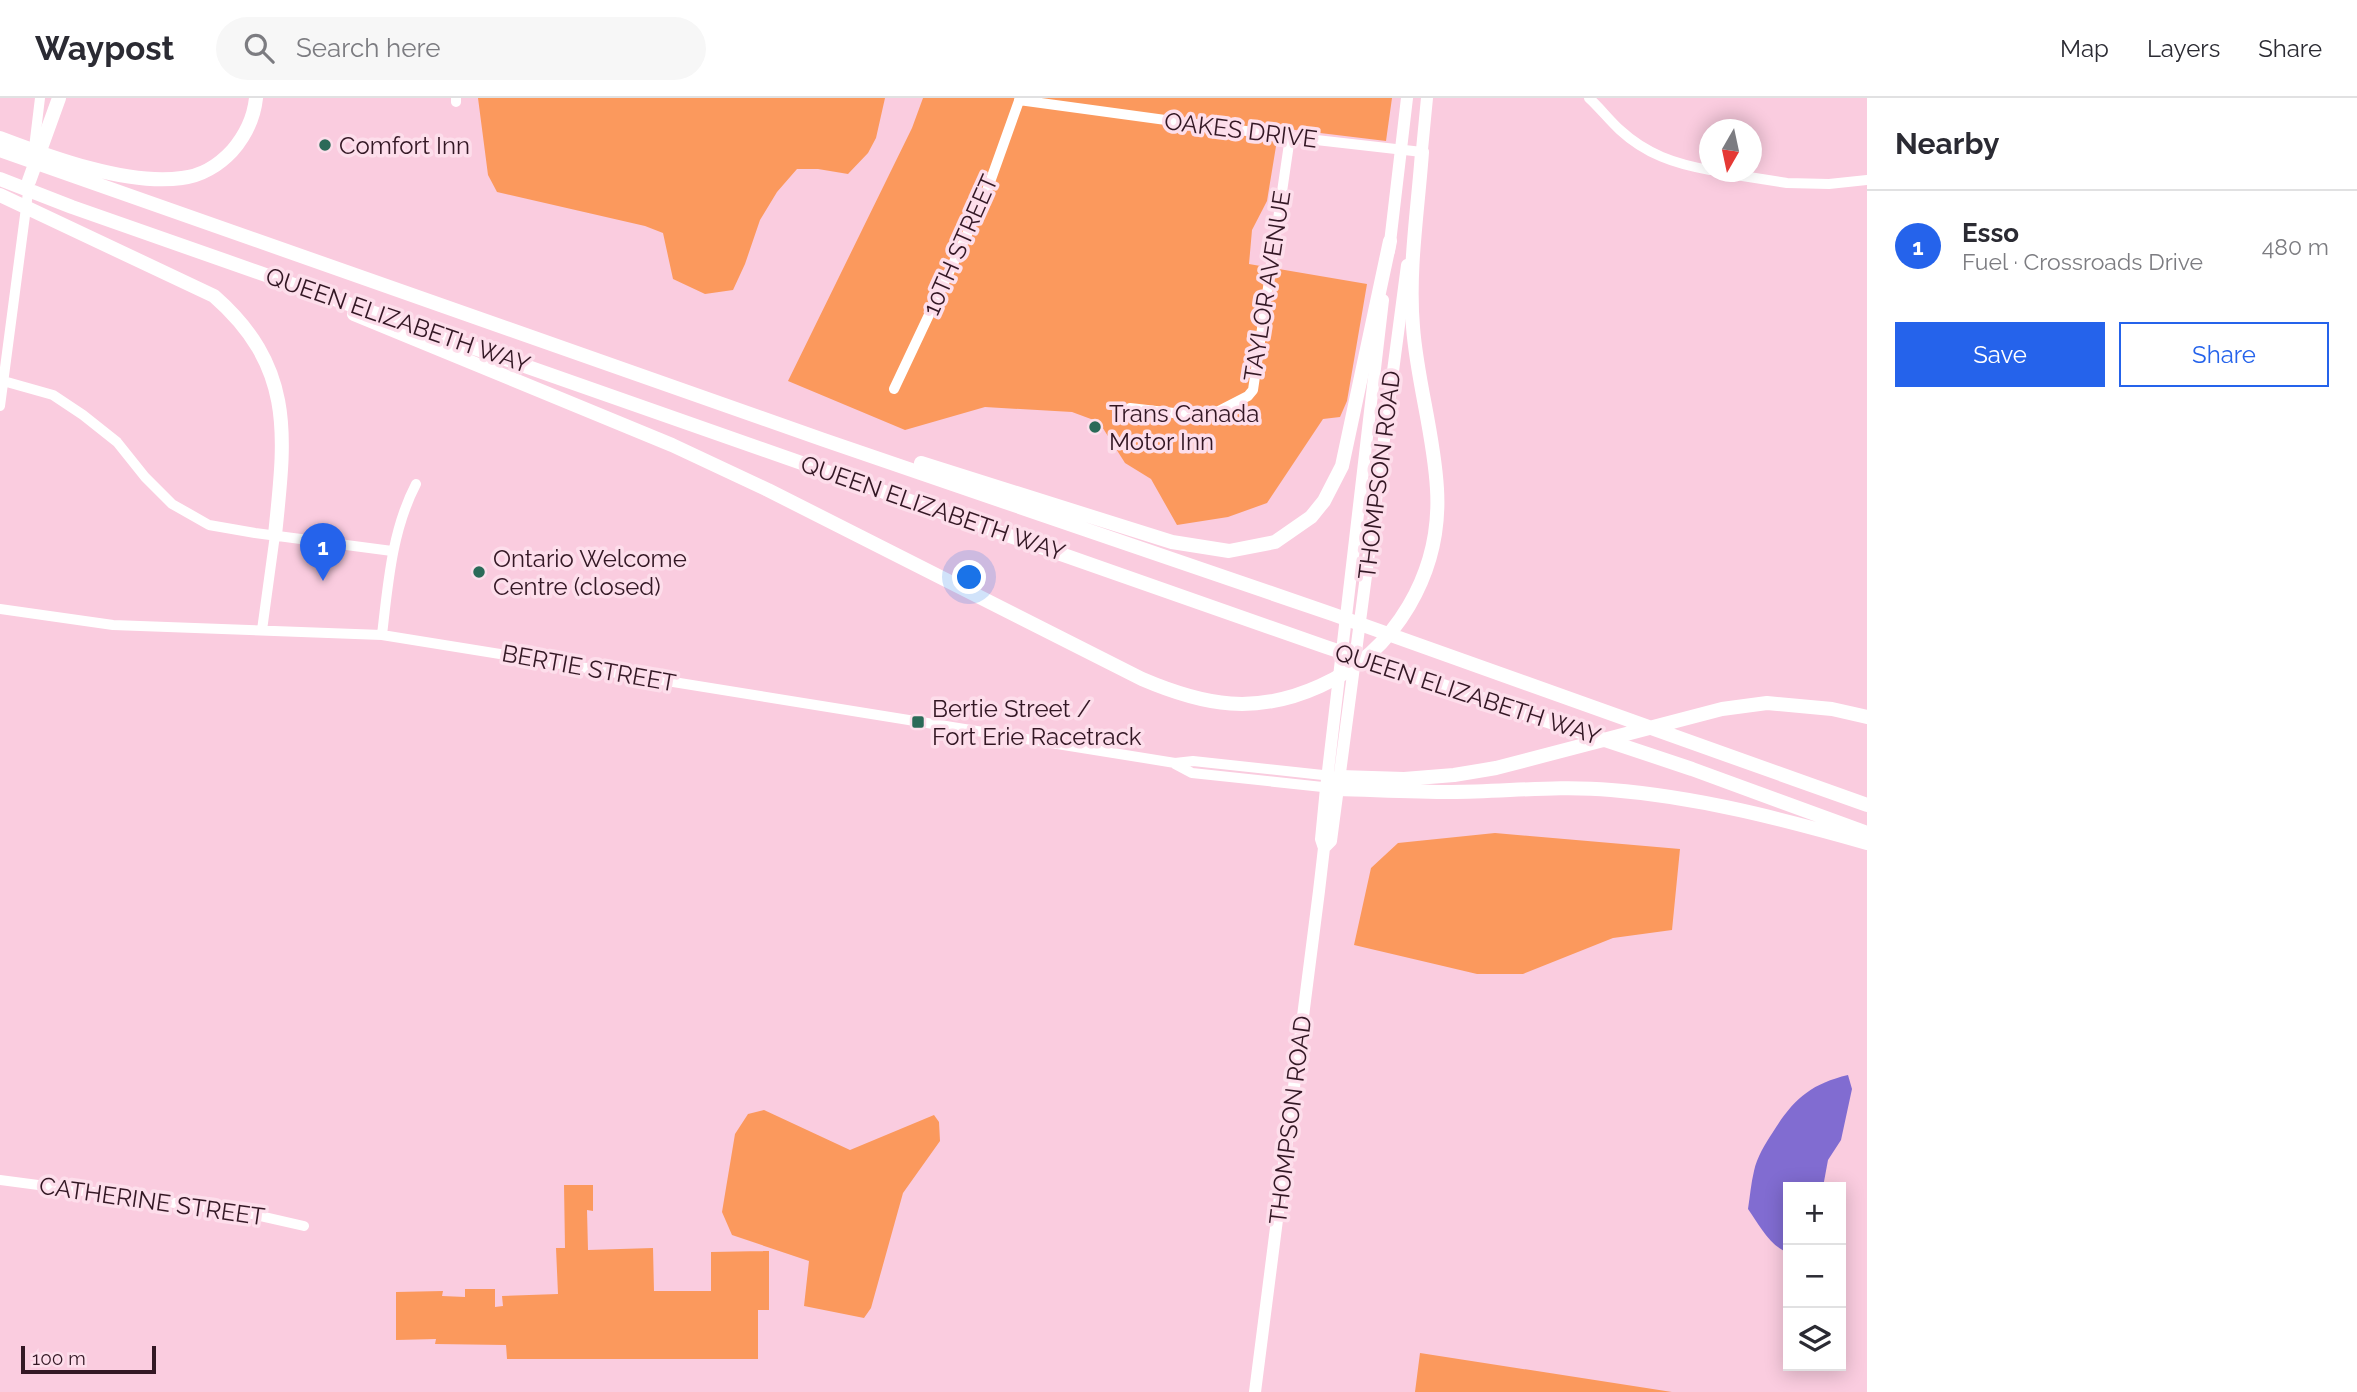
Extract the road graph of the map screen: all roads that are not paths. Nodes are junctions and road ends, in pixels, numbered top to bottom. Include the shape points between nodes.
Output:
1 (40, 98) edge
2 (59, 98) edge
3 (256, 98) edge
4 (1407, 98) edge
5 (1427, 98) edge
6 (1589, 98) edge
7 (1019, 99) edge
8 (1598, 102) edge
9 (1290, 137) junction
10 (0, 138) edge
11 (1400, 149) junction
12 (9, 150) edge
13 (1422, 152) junction
14 (1699, 168) edge
15 (78, 171) junction
16 (1762, 179) edge
17 (1867, 180) edge
18 (4, 181) edge
19 (29, 181) junction
20 (3, 196) edge
21 (1390, 241) junction
22 (263, 273) junction
23 (2, 381) edge
24 (894, 389) dead end
25 (0, 406) edge
26 (1130, 408) dead end
27 (824, 440) junction
28 (416, 484) dead end
29 (275, 535) junction
30 (392, 551) junction
31 (0, 609) edge
32 (261, 630) junction
33 (382, 635) junction
34 (1867, 717) edge
35 (1333, 782) junction
36 (1867, 805) edge
37 (1867, 833) edge
38 (1867, 843) edge
39 (0, 1180) edge
40 (304, 1226) dead end
41 (1255, 1392) edge

1 - 19 street
2 - 19 highway
3 - 15 highway via 237,145 205,172 183,178 139,178
4 - 11 main road, THOMPSON ROAD
5 - 13 main road, THOMPSON ROAD
6 - 8 street
7 - 9 street, OAKES DRIVE
7 - 24 street, 10TH STREET via 985,196
8 - 14 street via 1619,129 1648,152
9 - 11 street, OAKES DRIVE
9 - 26 street, TAYLOR AVENUE via 1253,390 1213,414 1200,416
10 - 12 highway, QUEEN ELIZABETH WAY
11 - 13 street, OAKES DRIVE
11 - 21 main road, THOMPSON ROAD
12 - 15 highway, QUEEN ELIZABETH WAY
13 - 22 highway via 1413,325 1435,472 1437,519 1425,570 1405,613 1363,660 1322,685 1258,703 1203,701 1172,692 672,445
13 - 35 main road, THOMPSON ROAD
15 - 27 highway, QUEEN ELIZABETH WAY
16 - 17 street via 1829,184
18 - 22 highway, QUEEN ELIZABETH WAY
19 - 23 street
20 - 29 highway via 214,296 235,314 267,362 279,395 281,480
21 - 27 highway via 1342,466 1311,517 1275,542 1229,551 1171,542 911,460
21 - 35 main road, THOMPSON ROAD
22 - 37 highway, QUEEN ELIZABETH WAY
23 - 25 street
23 - 29 street via 53,395 83,415 117,442 172,504 193,518 232,530
27 - 36 highway, QUEEN ELIZABETH WAY via 1332,614
28 - 30 street
29 - 30 street
29 - 32 street
30 - 33 street
31 - 32 street, BERTIE STREET via 113,625
32 - 33 street, BERTIE STREET
33 - 35 street, BERTIE STREET via 1175,763 1193,761
34 - 35 highway via 1767,704 1722,709 1486,769
35 - 38 highway via 1451,792 1609,789 1691,799
35 - 41 main road, THOMPSON ROAD via 1331,841 1324,848
39 - 40 street, CATHERINE STREET via 243,1212

